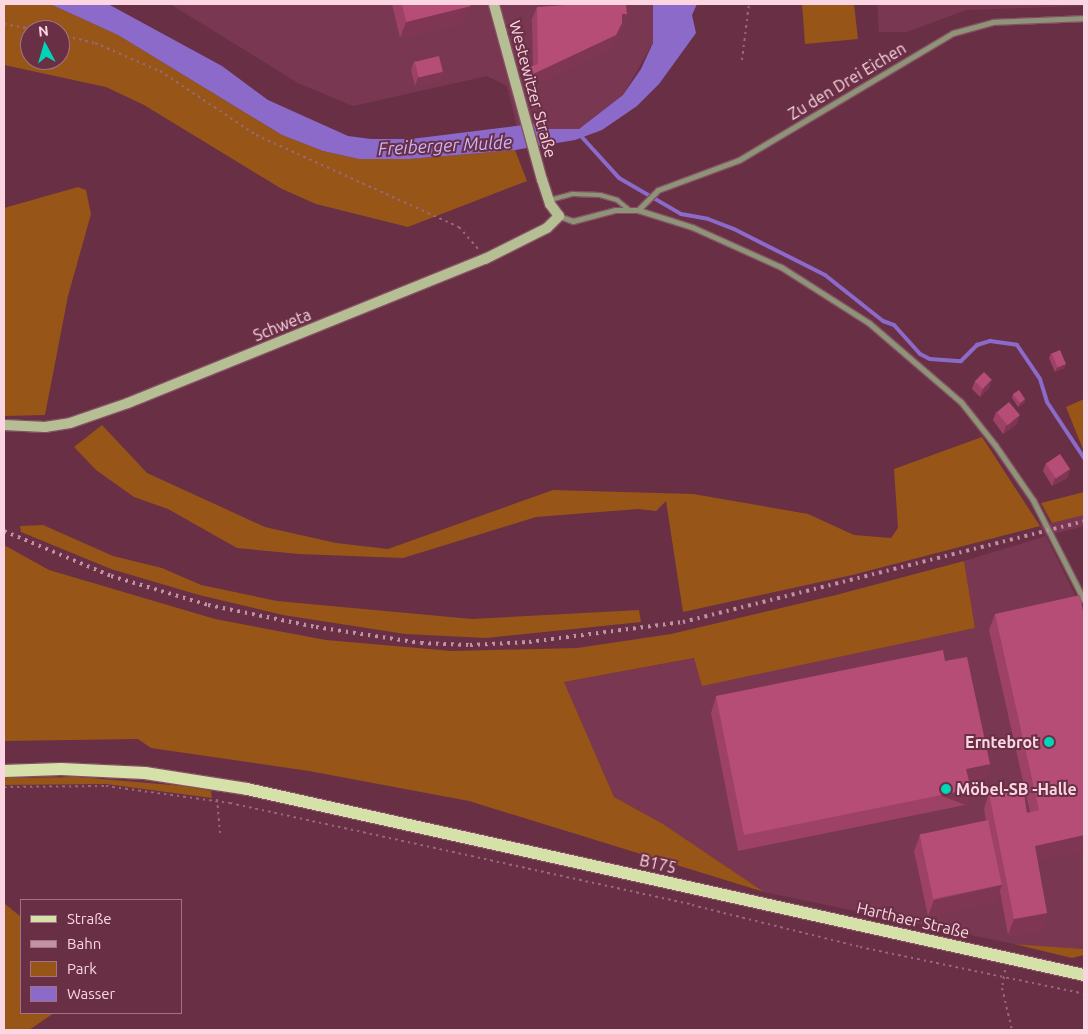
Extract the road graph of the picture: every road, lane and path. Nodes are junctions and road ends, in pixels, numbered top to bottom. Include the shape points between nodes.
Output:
1 (494, 4) edge
2 (749, 4) edge
3 (1084, 18) edge
4 (4, 24) edge
5 (20, 27) edge
6 (70, 37) edge
7 (742, 60) dead end
8 (549, 201) junction
9 (628, 209) junction
10 (638, 210) junction
11 (559, 216) junction
12 (485, 259) junction
13 (4, 424) edge
14 (1084, 600) edge
15 (4, 771) edge
16 (219, 784) junction
17 (4, 787) edge
18 (217, 800) junction
19 (220, 833) dead end
20 (734, 898) joint
21 (1084, 975) edge
22 (1003, 977) junction
23 (1084, 994) edge
24 (1012, 1030) edge

1 - 8 street, Westewitzer Straße
2 - 7 path
3 - 10 street, Zu den Drei Eichen via 993,22 966,28 739,160 658,190
4 - 5 path
6 - 12 path via 95,43 160,71 256,135 459,227 475,241
8 - 9 lane via 573,194 600,195 617,200
8 - 11 street, Westewitzer Straße
9 - 10 street
9 - 11 street via 573,221
10 - 14 street via 701,230 822,290 870,323 940,383 960,402 1016,472 1050,529
11 - 12 street, Schweta via 531,239
12 - 13 street, Schweta via 94,416 45,426
15 - 16 main road, B175 via 106,770
16 - 18 path
16 - 20 main road, B175
17 - 18 path via 106,786
18 - 19 path
18 - 22 path
20 - 21 main road, Harthaer Straße
22 - 23 path
22 - 24 path via 1002,988

